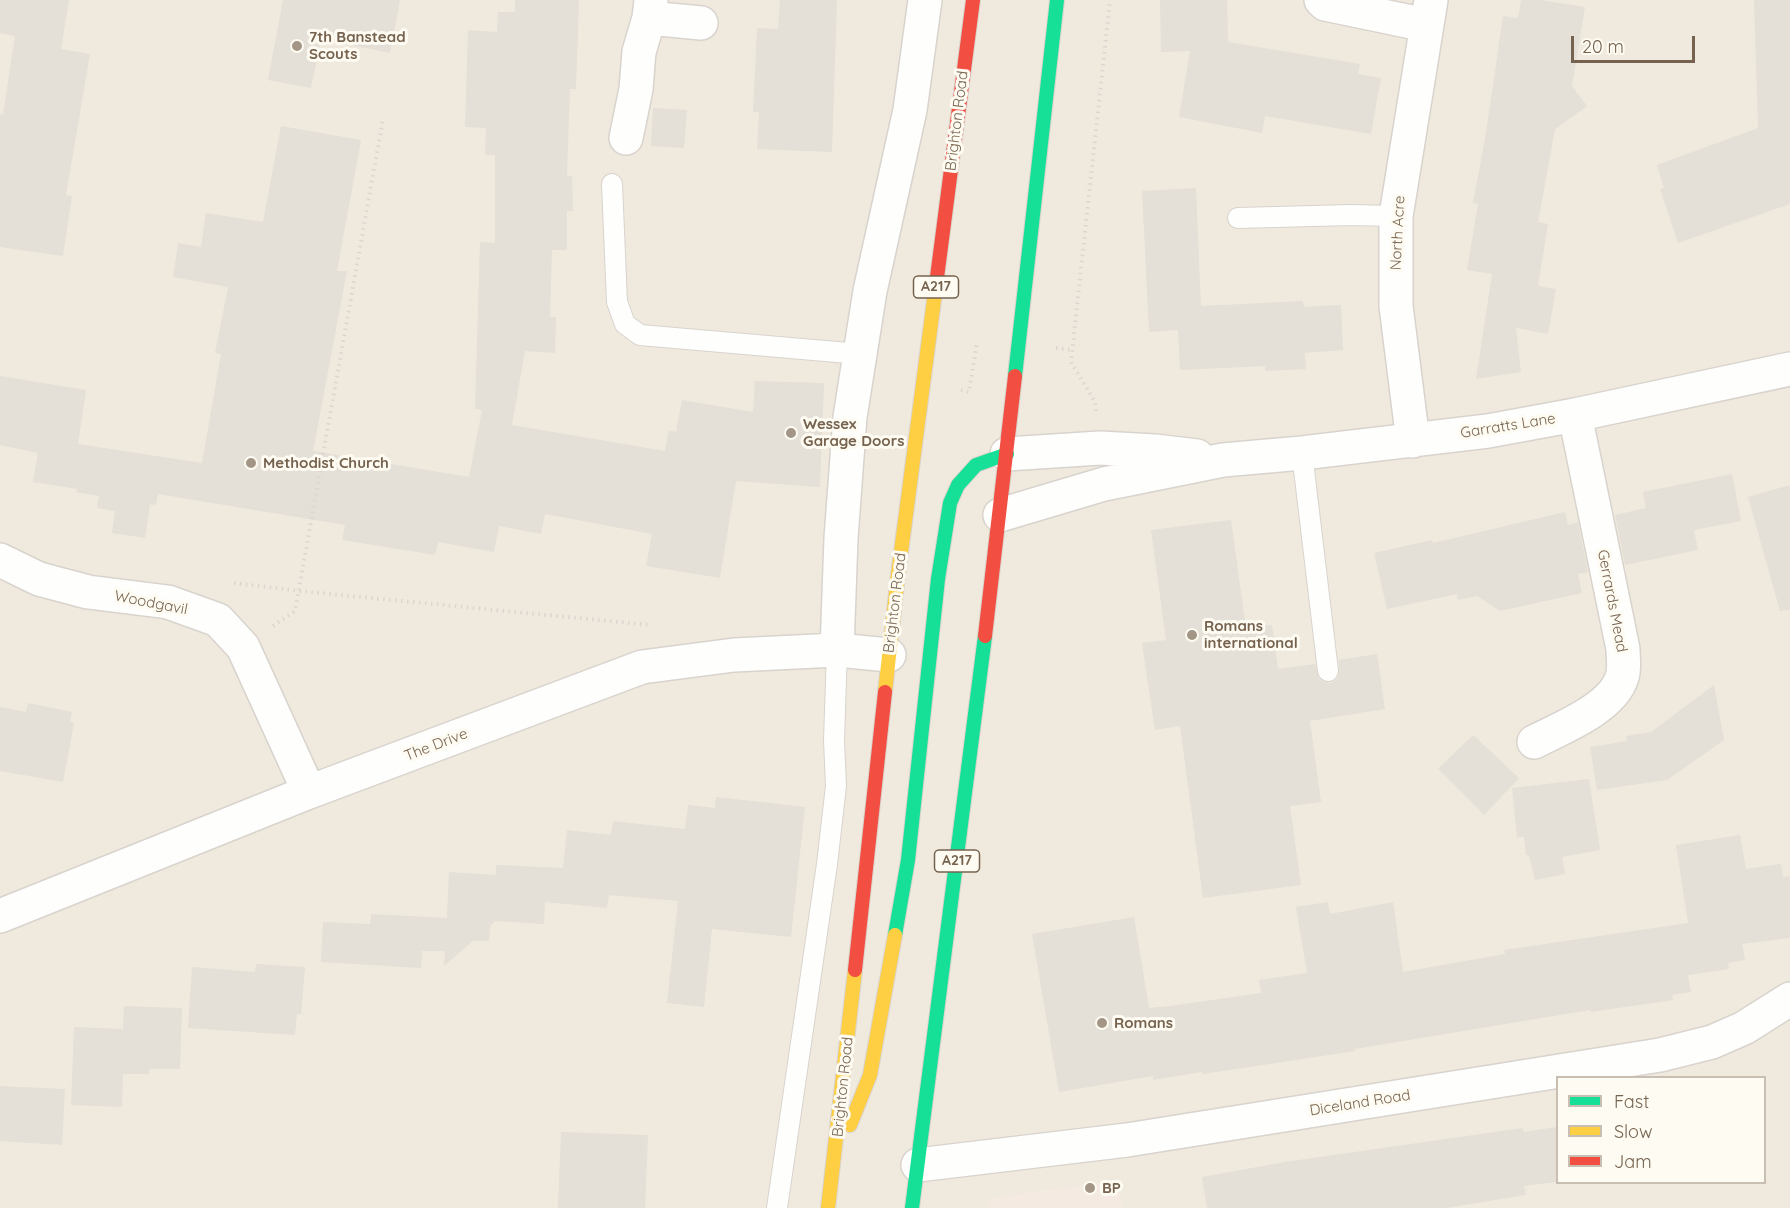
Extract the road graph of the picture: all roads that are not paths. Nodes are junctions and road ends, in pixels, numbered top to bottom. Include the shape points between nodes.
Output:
1 (925, 0) edge
2 (973, 0) edge
3 (1057, 0) edge
4 (1321, 0) edge
5 (650, 9) edge
6 (1428, 13) edge
7 (701, 23) dead end
8 (626, 138) dead end
9 (612, 184) dead end
10 (1396, 216) junction
11 (1238, 218) dead end
12 (860, 354) junction
13 (1790, 369) edge
14 (1575, 415) junction
15 (1413, 441) junction
16 (1302, 453) junction
17 (1007, 454) junction
18 (1223, 460) junction
19 (1000, 515) junction
20 (0, 560) edge
21 (837, 650) junction
22 (888, 655) junction
23 (1328, 671) dead end
24 (1534, 742) dead end
25 (309, 792) junction
26 (0, 916) edge
27 (1790, 999) edge
28 (918, 1165) junction
29 (834, 1169) junction
30 (777, 1208) edge
31 (828, 1208) edge
32 (912, 1208) edge

1 - 12 street via 910,110
2 - 22 highway, Brighton Road / A217
3 - 17 highway, A217
4 - 6 street, North Acre via 1325,4
5 - 7 street
5 - 8 street
6 - 10 street, North Acre
9 - 12 lane via 617,302 625,324 640,335
10 - 11 lane
10 - 15 street, North Acre via 1396,306
12 - 21 street via 849,428
13 - 14 street, Garratts Lane
14 - 15 street, Garratts Lane
14 - 24 street, Gerrards Mead via 1623,649 1623,677 1590,714
15 - 16 street, Garratts Lane
16 - 18 street, Garratts Lane
16 - 23 lane
17 - 18 street, Garratts Lane via 1100,448
17 - 19 highway, A217
17 - 29 highway via 976,465 958,485 950,503 938,579 908,860 870,1075
18 - 19 street, Garratts Lane via 1104,484
19 - 28 highway, A217
20 - 25 street, Woodgavil via 39,579 88,592 168,602 218,620 243,647
21 - 22 street, The Drive
21 - 25 street, The Drive via 734,655 642,667
21 - 30 lane via 836,786
22 - 29 highway, Brighton Road / A217
25 - 26 street, The Drive
27 - 28 street, Diceland Road via 1722,1038 1660,1055 1127,1140
28 - 32 highway, A217
29 - 31 highway, Brighton Road / A217

